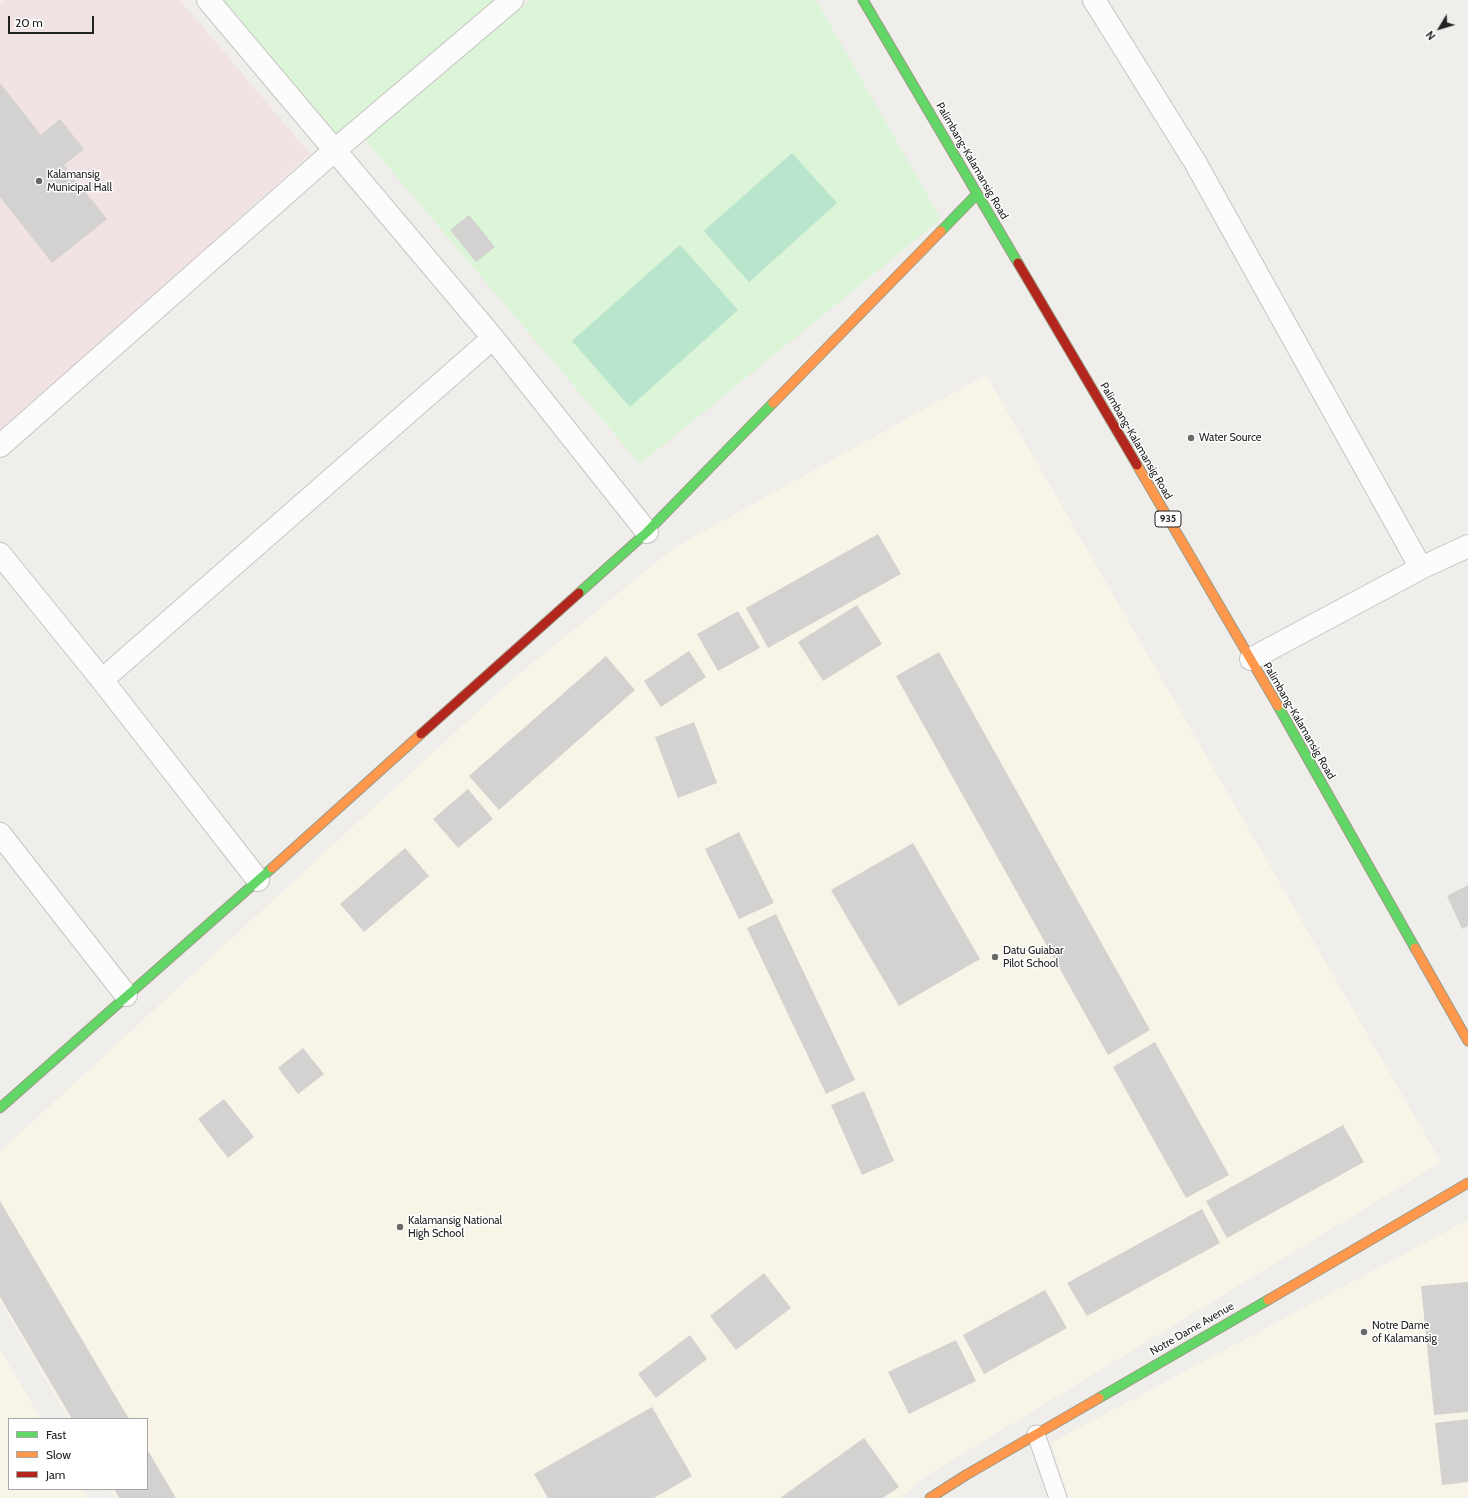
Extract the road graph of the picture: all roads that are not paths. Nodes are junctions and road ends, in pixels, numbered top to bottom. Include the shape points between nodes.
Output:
1 (208, 0) edge
2 (512, 0) edge
3 (863, 0) edge
4 (1094, 0) edge
5 (335, 150) junction
6 (977, 194) junction
7 (493, 338) junction
8 (0, 446) edge
9 (647, 532) junction
10 (1468, 546) edge
11 (0, 554) edge
12 (1421, 568) junction
13 (1250, 659) junction
14 (102, 680) junction
15 (0, 834) edge
16 (258, 880) junction
17 (126, 995) junction
18 (1468, 1042) edge
19 (0, 1108) edge
20 (1468, 1183) edge
21 (1036, 1434) junction
22 (930, 1498) edge
23 (1058, 1498) edge

1 - 5 street
2 - 5 street
3 - 6 street, Palimbang-Kalamansig Road / 935
4 - 12 street via 1194,162
5 - 7 street
5 - 8 street
6 - 9 street
6 - 13 street, Palimbang-Kalamansig Road / 935
7 - 9 street
7 - 14 street
9 - 16 street
10 - 12 street
11 - 14 street
12 - 13 street
13 - 18 street, Palimbang-Kalamansig Road / 935
14 - 16 street
15 - 17 street
16 - 17 street
17 - 19 street
20 - 21 street, Notre Dame Avenue
21 - 22 street, Notre Dame Avenue
21 - 23 lane

